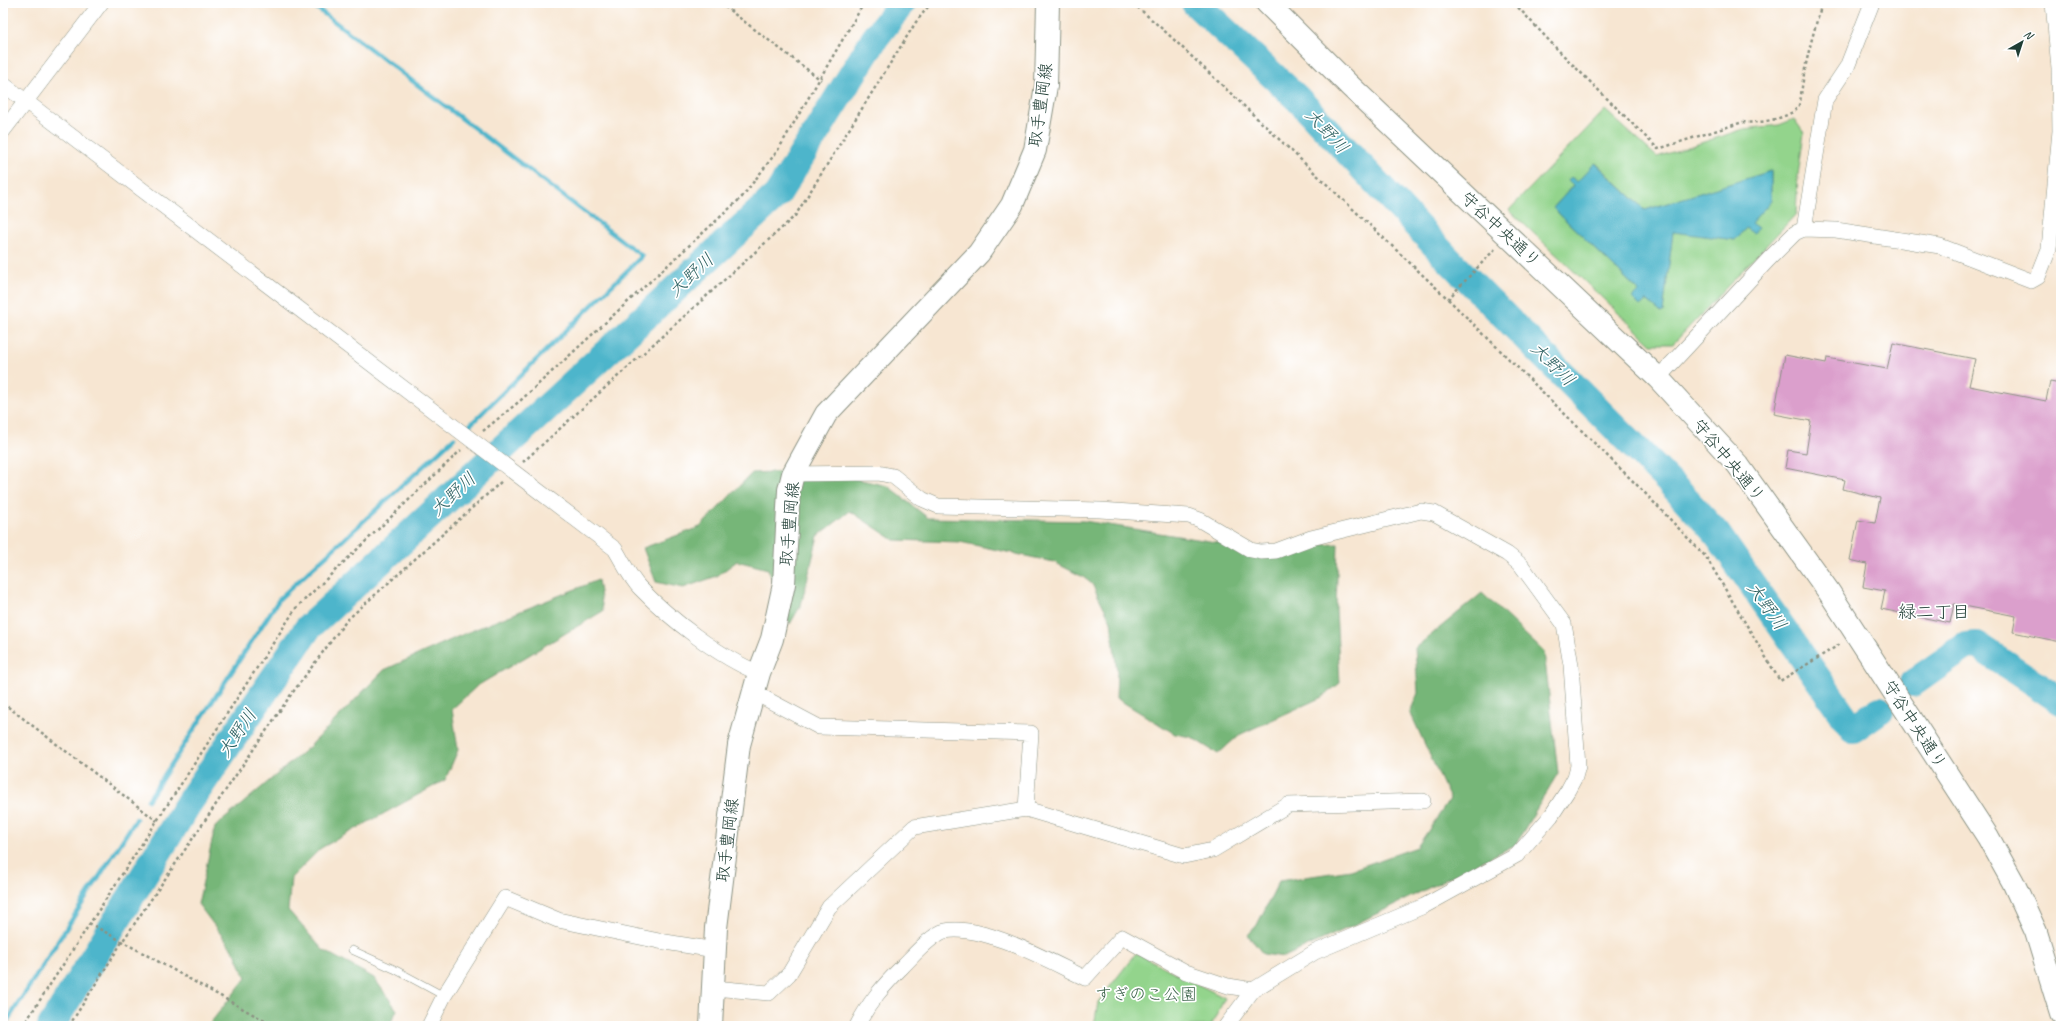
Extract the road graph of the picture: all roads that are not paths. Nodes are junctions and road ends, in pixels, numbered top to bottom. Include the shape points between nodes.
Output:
1 (101, 3) edge
2 (1048, 3) edge
3 (1267, 3) edge
4 (1872, 3) edge
5 (2053, 3) edge
6 (3, 84) edge
7 (26, 101) junction
8 (3, 131) edge
9 (1804, 229) junction
10 (1658, 378) junction
11 (793, 474) junction
12 (757, 683) junction
13 (1423, 801) dead end
14 (1026, 809) junction
15 (352, 950) dead end
16 (715, 950) junction
17 (714, 988) junction
18 (1253, 990) junction
19 (444, 996) junction
20 (2061, 1013) edge
21 (429, 1026) edge
22 (711, 1026) edge
23 (857, 1026) edge
24 (1226, 1026) edge

1 - 7 street
2 - 11 main road, 取手豊岡線 via 1046,86 1035,150 1012,205 979,253 826,414
3 - 10 main road, 守谷中央通り via 1350,86
4 - 9 street via 1847,67 1825,100
5 - 9 street via 2059,68 2060,132 2048,249 2038,277 2031,281 1940,246 1836,230
6 - 7 street
7 - 8 street
7 - 12 street via 615,549 639,587 681,624 740,665
9 - 10 street via 1795,233 1768,260
10 - 20 main road, 守谷中央通り via 1738,465 1820,579 1988,837 2013,882 2036,932
11 - 12 main road, 取手豊岡線 via 789,490 784,584 772,639
11 - 18 street via 878,473 893,476 922,499 938,506 1100,510 1189,516 1251,550 1261,552 1276,551 1311,538 1421,511 1434,513 1507,554 1521,565 1564,624 1571,665 1578,766 1576,777 1568,790 1551,816 1517,855 1424,906 1315,952
12 - 14 street via 819,727 1031,733
12 - 16 main road, 取手豊岡線 via 739,745
13 - 14 street via 1288,805 1213,850 1184,856
14 - 17 street via 914,827 829,907 789,974 769,993
15 - 19 lane
16 - 17 main road, 取手豊岡線
16 - 19 street via 558,920 505,898
17 - 22 main road, 取手豊岡線
18 - 23 street via 1228,986 1186,972 1122,937 1085,978 995,937 968,930 944,931 919,950 876,993
18 - 24 street
19 - 21 street

